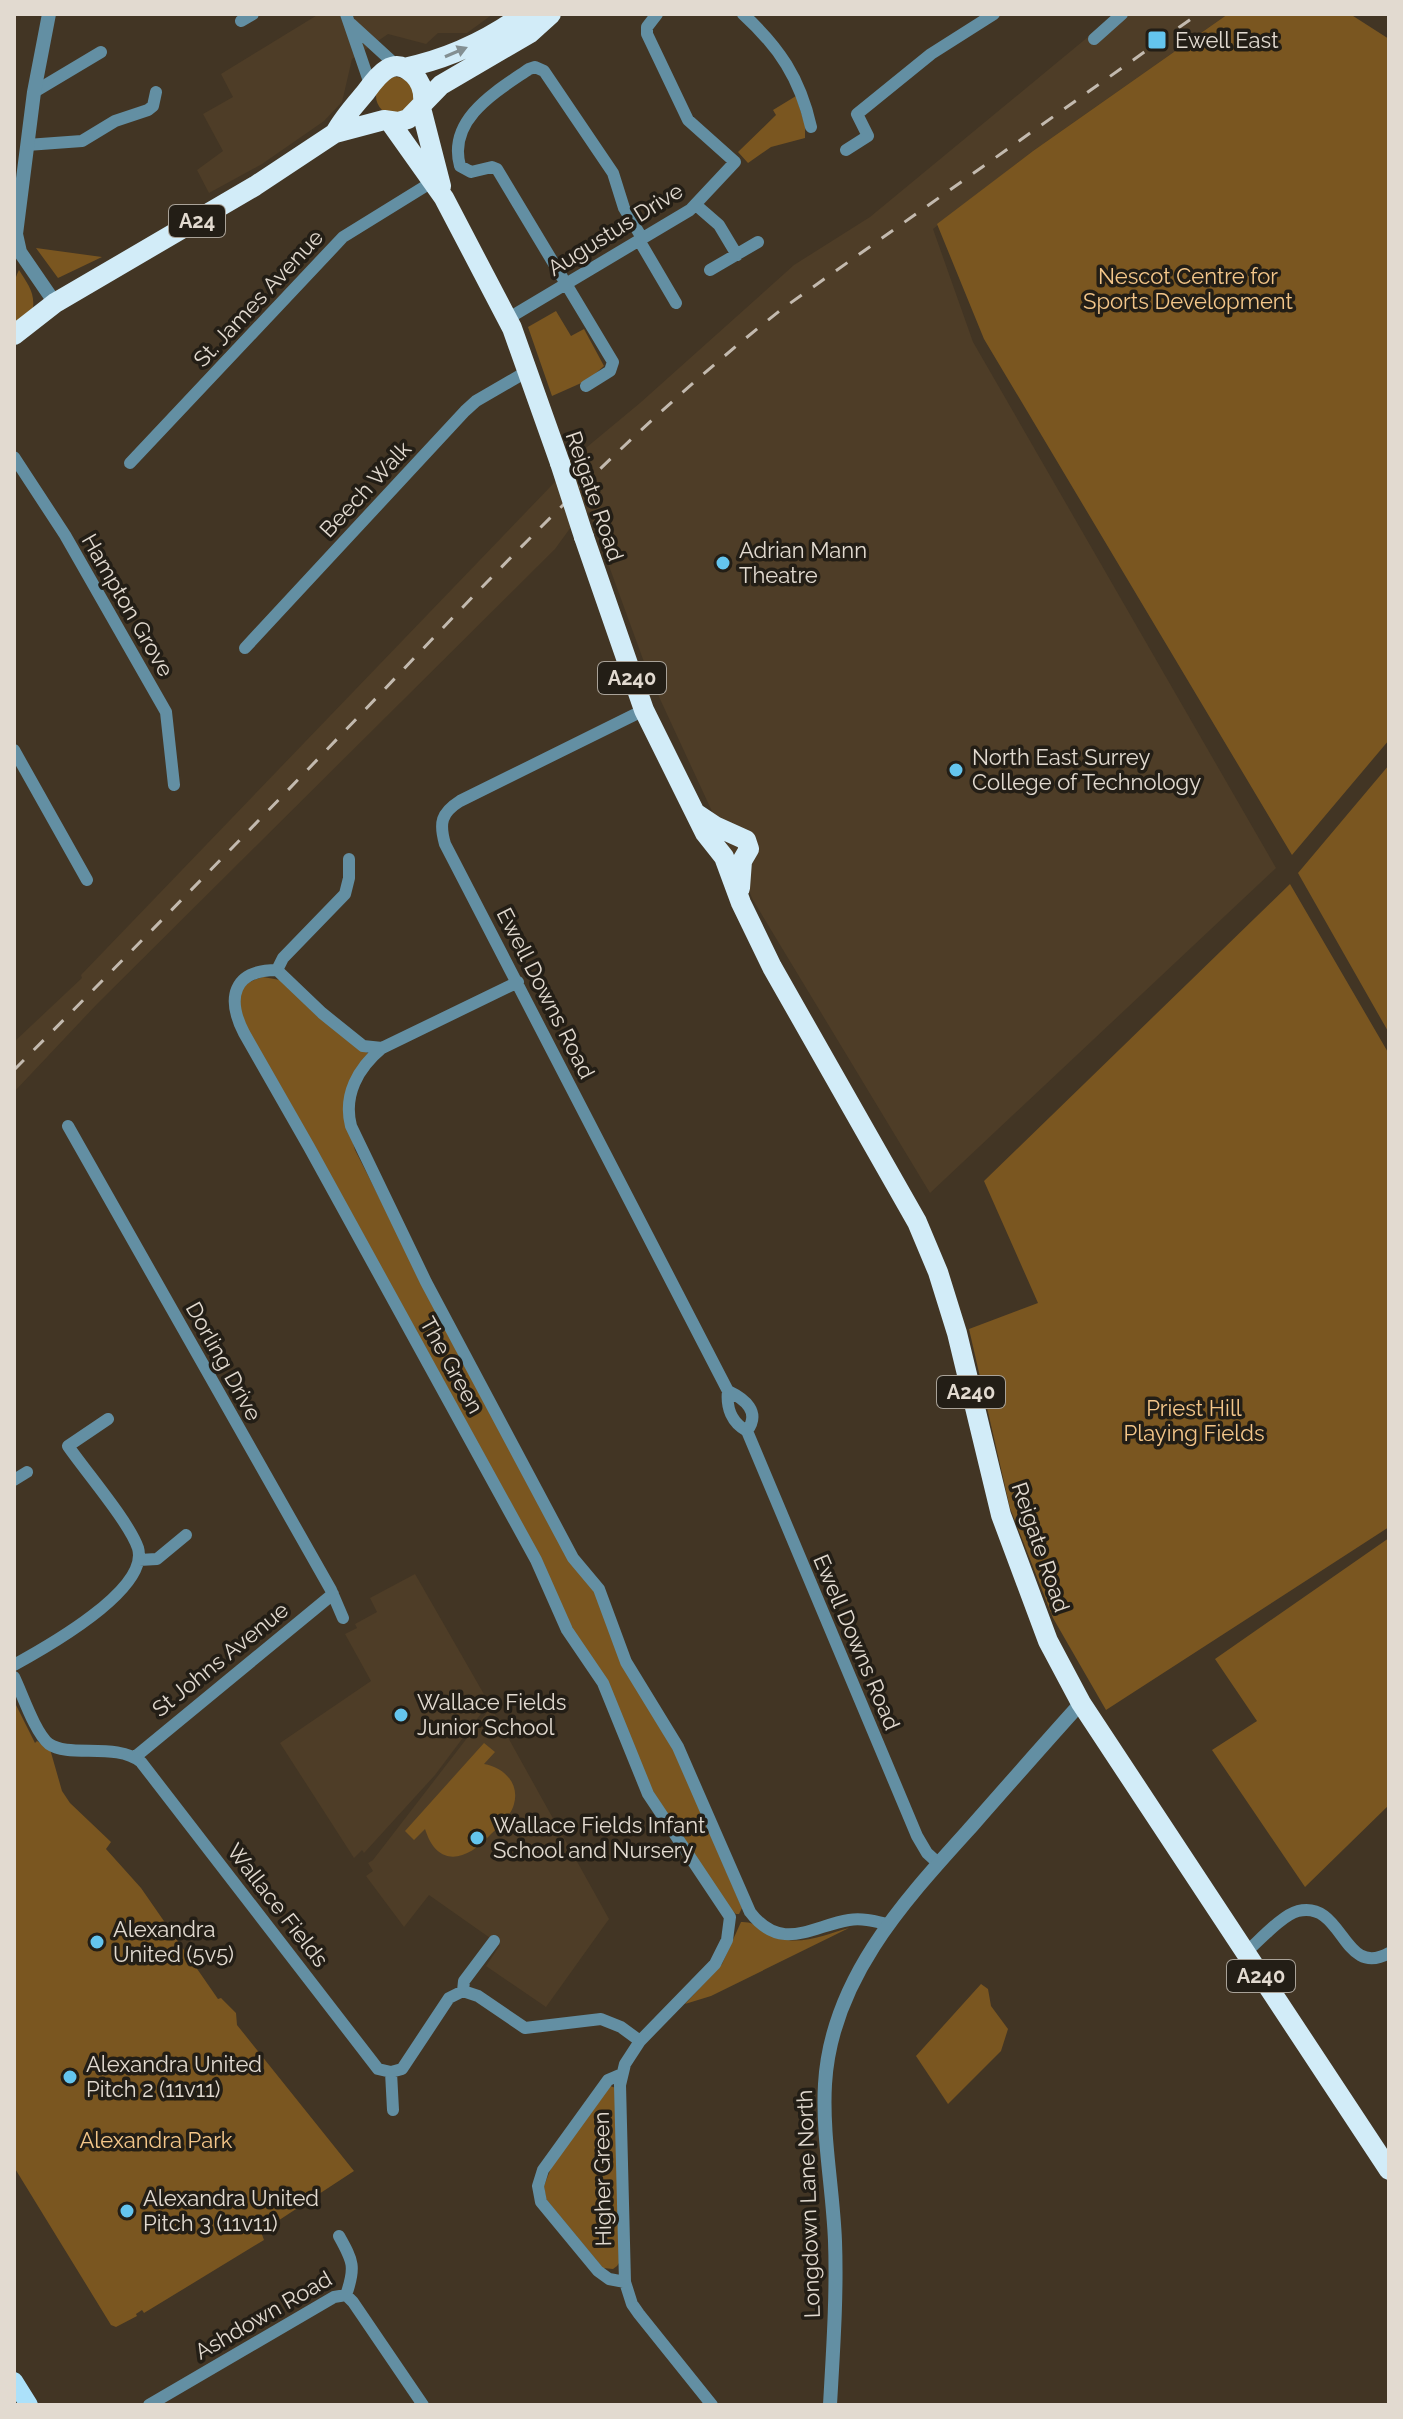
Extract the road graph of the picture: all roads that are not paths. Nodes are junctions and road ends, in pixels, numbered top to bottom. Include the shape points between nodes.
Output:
1 (49, 14) edge
2 (524, 14) edge
3 (551, 14) edge
4 (657, 14) edge
5 (743, 14) edge
6 (994, 14) edge
7 (1122, 14) edge
8 (348, 19) edge
9 (1094, 39) dead end
10 (101, 52) dead end
11 (401, 68) junction
12 (369, 86) junction
13 (34, 92) junction
14 (156, 92) dead end
15 (422, 106) junction
16 (387, 121) junction
17 (811, 127) dead end
18 (335, 133) junction
19 (846, 150) dead end
20 (22, 154) edge
21 (438, 190) junction
22 (696, 205) junction
23 (641, 239) junction
24 (758, 242) dead end
25 (737, 255) junction
26 (17, 257) edge
27 (710, 270) dead end
28 (567, 283) junction
29 (55, 303) junction
30 (676, 303) dead end
31 (507, 319) junction
32 (14, 335) edge
33 (526, 372) junction
34 (586, 386) dead end
35 (14, 457) edge
36 (130, 463) dead end
37 (245, 648) dead end
38 (644, 710) junction
39 (14, 750) edge
40 (174, 785) dead end
41 (694, 813) junction
42 (729, 857) junction
43 (349, 859) dead end
44 (87, 880) dead end
45 (277, 970) junction
46 (518, 982) junction
47 (382, 1048) junction
48 (68, 1126) dead end
49 (728, 1391) junction
50 (108, 1419) dead end
51 (747, 1431) junction
52 (27, 1472) dead end
53 (14, 1480) edge
54 (186, 1535) dead end
55 (139, 1560) junction
56 (333, 1594) junction
57 (343, 1618) dead end
58 (14, 1665) edge
59 (14, 1677) edge
60 (1081, 1703) junction
61 (135, 1757) junction
62 (938, 1863) junction
63 (730, 1917) junction
64 (753, 1917) junction
65 (887, 1924) junction
66 (494, 1941) dead end
67 (1245, 1953) junction
68 (1389, 1953) edge
69 (463, 1991) junction
70 (640, 2041) junction
71 (391, 2072) junction
72 (622, 2074) junction
73 (393, 2110) dead end
74 (1389, 2170) edge
75 (339, 2236) dead end
76 (625, 2282) junction
77 (346, 2295) junction
78 (14, 2381) edge
79 (29, 2405) edge
80 (149, 2405) edge
81 (423, 2405) edge
82 (712, 2405) edge
83 (830, 2405) edge

1 - 13 street
11 -> 2 highway, A24 via 447,56
3 - 15 highway, A24 via 530,33 441,85
4 - 22 street, Augustus Drive via 647,34 665,77 688,120 735,162
5 - 17 street via 780,54 796,81
6 - 19 street via 931,54 857,114 868,136
7 - 9 street
8 - 11 street
8 - 12 street
10 - 13 street
11 - 12 highway, A24 via 377,74
11 - 15 highway via 421,84
12 - 16 highway via 372,110
12 - 18 highway, A24
13 - 20 street
14 - 20 street via 148,110 115,121 82,141
15 - 16 highway, A24 via 408,119
15 - 21 highway, Reigate Road / A240
16 - 18 highway, A24
16 - 21 highway, Reigate Road / A240
18 - 29 highway, A24
20 - 26 street
21 - 31 highway, Reigate Road / A240
21 - 36 street, St. James Avenue via 343,237
22 - 23 street, Augustus Drive
22 - 25 street via 719,225
23 - 28 street, Augustus Drive
23 - 28 street via 601,154 544,71 529,69 474,112 458,141 458,159 471,172 497,169
23 - 30 street
24 - 25 street
25 - 27 street
26 - 29 street
28 - 31 street, Augustus Drive
28 - 34 street via 613,362 610,371
29 - 32 highway, A24
31 - 33 highway, Reigate Road / A240
33 - 37 street, Beech Walk via 465,411
33 - 38 highway, Reigate Road / A240, bridge
35 - 40 street, Hampton Grove via 166,712
38 - 41 highway, Reigate Road / A240
38 - 46 street, Ewell Downs Road via 460,801 441,819 445,844
39 - 44 street
41 - 42 highway, Reigate Road / A240
41 - 42 highway, Reigate Road / A240 via 733,834 725,839
42 - 60 highway, Reigate Road / A240 via 739,895 790,1000 917,1222 938,1272 1001,1515 1048,1641
43 - 45 street via 345,894
45 - 47 street via 363,1046
45 - 63 street, The Green via 249,975 240,983 234,994 236,1018 536,1560 567,1630 603,1683 648,1794
46 - 47 street, The Green
46 - 49 street, Ewell Downs Road
47 - 64 street, The Green via 361,1070 348,1100 361,1152 573,1558 599,1589 626,1662 678,1747
48 - 56 street, Dorling Drive
49 - 51 street, Ewell Downs Road via 732,1416
49 - 51 street, Ewell Downs Road via 752,1410
50 - 55 street via 68,1446 128,1530
51 - 62 street, Ewell Downs Road via 917,1836
52 - 53 street
54 - 55 street via 157,1559
55 - 58 street via 121,1591 67,1634
56 - 57 street, Dorling Drive
56 - 61 street, St Johns Avenue
59 - 61 street via 49,1743
60 - 62 street, Longdown Lane North
60 - 67 highway, Reigate Road / A240
61 - 71 street, Wallace Fields via 370,2061
62 - 65 street, Longdown Lane North
63 - 64 street
63 - 70 street via 727,1940 715,1964
64 - 65 street via 774,1931 800,1935 850,1920
65 - 83 street, Longdown Lane North via 846,1997 825,2083 836,2287
66 - 69 street via 464,1981
67 - 68 street via 1303,1910 1330,1919 1357,1954 1376,1959
67 - 74 highway, Reigate Road / A240
69 - 70 street via 525,2028 601,2019
69 - 71 street via 449,1998 409,2063
70 - 72 street, Higher Green
71 - 73 street
72 - 76 street, Higher Green
72 - 76 street, Higher Green via 608,2080 543,2170 538,2186 541,2202 598,2271
75 - 77 street, Ashdown Road via 353,2267
76 - 82 street, Higher Green via 639,2314
77 - 80 street, Ashdown Road via 334,2297
77 - 81 street
78 - 79 main road

